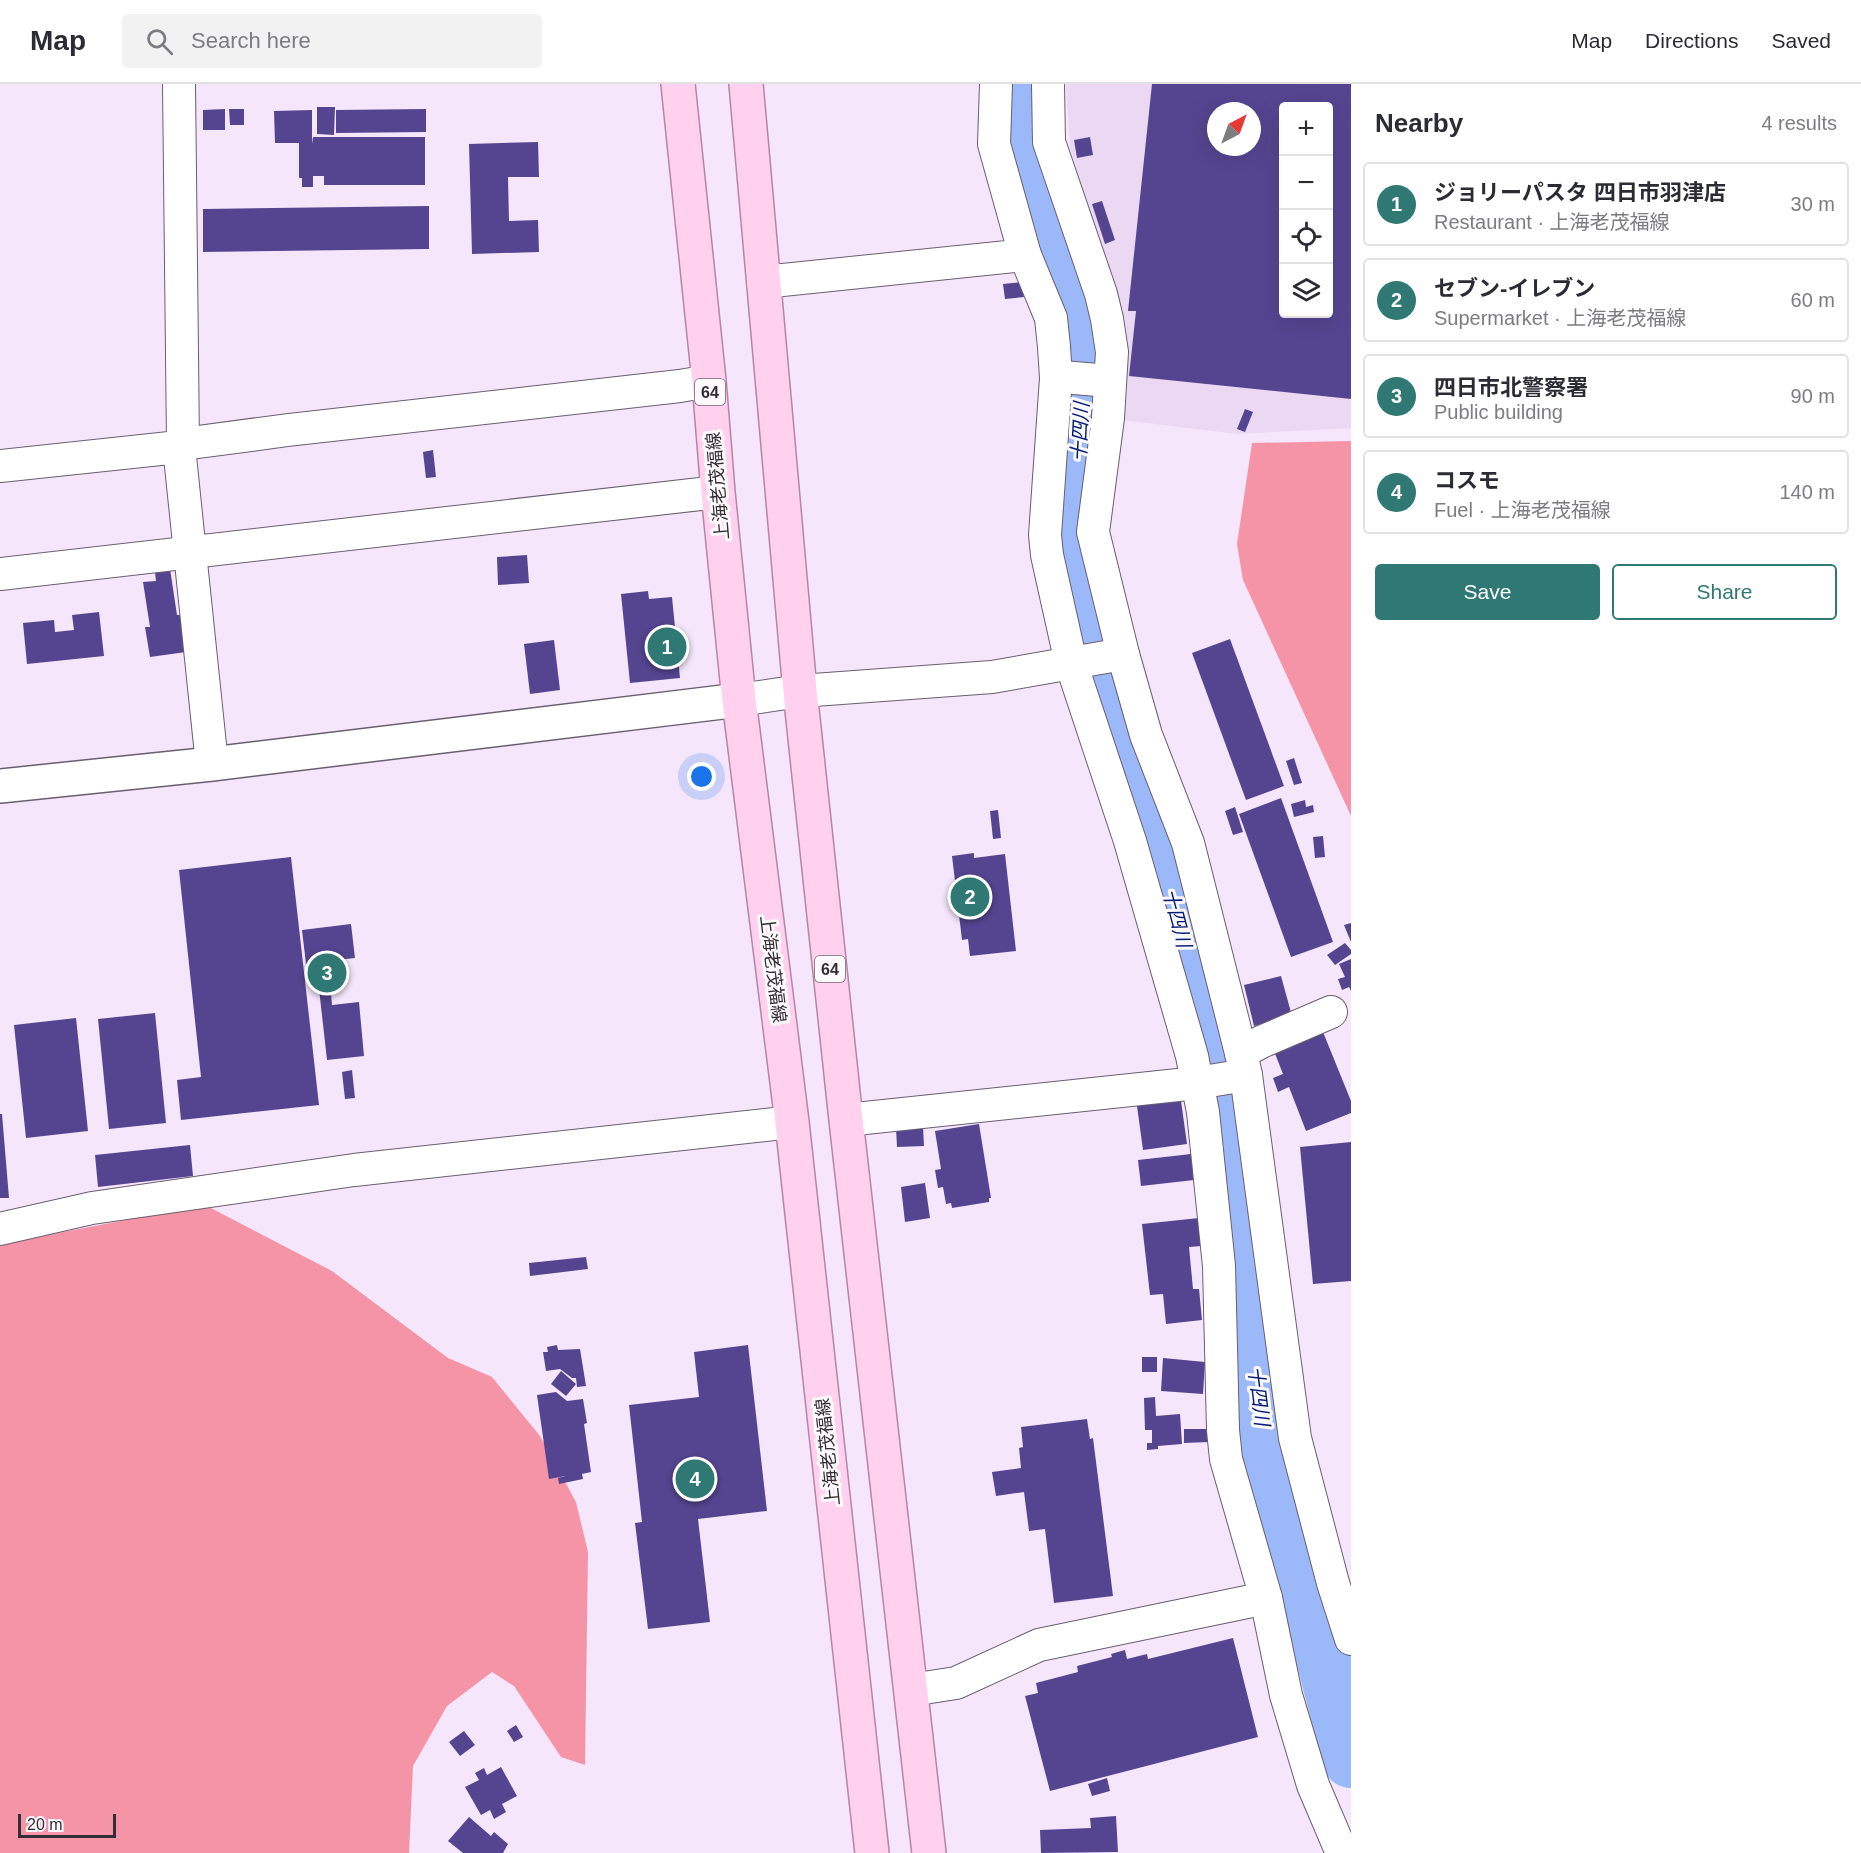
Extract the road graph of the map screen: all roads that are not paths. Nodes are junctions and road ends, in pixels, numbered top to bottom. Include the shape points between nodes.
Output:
1 (179, 84) edge
2 (678, 84) edge
3 (746, 84) edge
4 (996, 84) edge
5 (1048, 84) edge
6 (1025, 255) junction
7 (764, 282) junction
8 (1062, 377) dead end
9 (709, 381) junction
10 (1104, 381) junction
11 (181, 445) junction
12 (0, 466) edge
13 (718, 492) junction
14 (190, 551) junction
15 (0, 574) edge
16 (1121, 654) junction
17 (1074, 662) junction
18 (800, 691) junction
19 (739, 700) junction
20 (212, 764) junction
21 (0, 786) edge
22 (1331, 1012) dead end
23 (1225, 1074) junction
24 (846, 1120) junction
25 (792, 1122) junction
26 (0, 1229) edge
27 (1266, 1598) junction
28 (1351, 1639) edge
29 (911, 1690) junction
30 (872, 1853) edge
31 (929, 1853) edge
32 (1342, 1853) edge

1 - 11 street
2 - 9 main road, 上海老茂福線 / 64
3 - 7 main road, 64
4 - 6 street via 994,144
5 - 10 street via 1049,142 1107,319 1112,352
6 - 7 street
6 - 17 street via 1051,318 1056,378 1045,535
7 - 18 main road, 64
8 - 10 street
9 - 11 street
9 - 13 main road, 上海老茂福線 / 64
10 - 16 street via 1108,418 1093,532
11 - 12 street
11 - 14 street
13 - 14 street
13 - 19 main road, 上海老茂福線 / 64
14 - 15 street
14 - 20 street
16 - 17 street
16 - 23 street via 1146,735 1188,843
17 - 18 street via 992,677
17 - 23 street via 1192,1056
18 - 19 street
18 - 24 main road, 64
19 - 20 street
19 - 25 main road, 上海老茂福線 / 64
20 - 21 street
22 - 23 street via 1261,1042
23 - 24 street
23 - 27 street via 1203,1112 1219,1266 1223,1430 1226,1459
23 - 28 street via 1295,1438
24 - 29 main road, 64
25 - 26 street via 354,1170 92,1208
25 - 30 main road, 上海老茂福線 / 64
27 - 29 street via 1039,1645 956,1683
27 - 32 street via 1286,1695 1309,1774
29 - 31 main road, 64

